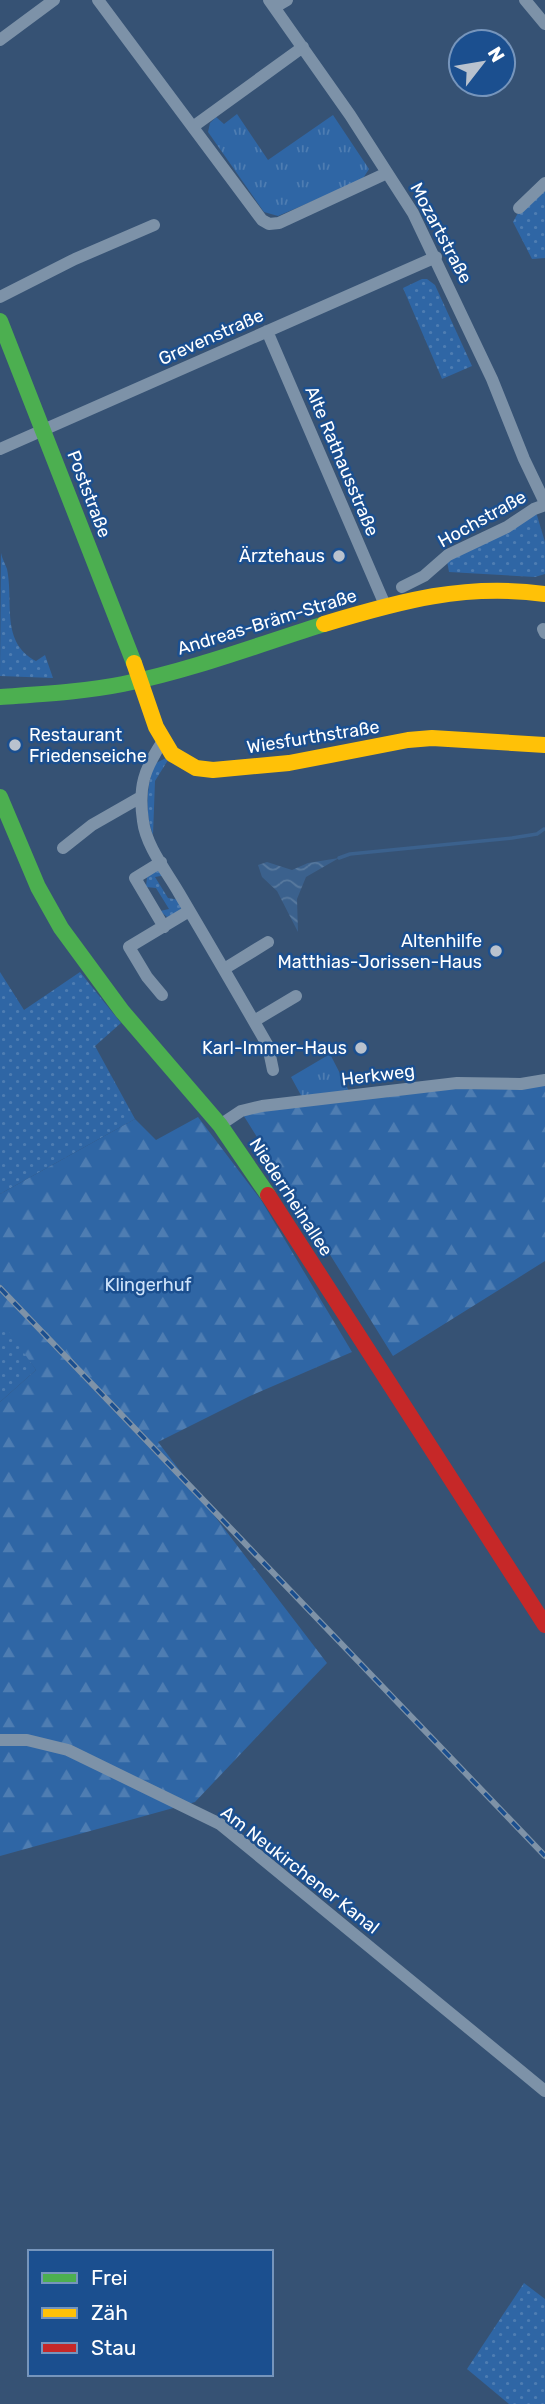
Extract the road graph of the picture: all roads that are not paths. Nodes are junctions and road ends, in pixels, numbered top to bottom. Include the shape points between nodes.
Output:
1 (54, 0) edge
2 (98, 0) edge
3 (287, 0) edge
4 (525, 0) edge
5 (272, 4) edge
6 (545, 24) edge
7 (0, 40) edge
8 (303, 47) junction
9 (194, 126) junction
10 (387, 173) junction
11 (545, 183) edge
12 (519, 208) dead end
13 (154, 225) dead end
14 (436, 257) junction
15 (0, 297) edge
16 (0, 321) edge
17 (267, 331) junction
18 (44, 430) junction
19 (0, 449) edge
20 (545, 504) edge
21 (402, 587) dead end
22 (545, 594) edge
23 (385, 606) junction
24 (141, 680) junction
25 (0, 697) edge
26 (163, 741) junction
27 (545, 746) edge
28 (141, 796) junction
29 (0, 797) edge
30 (63, 848) dead end
31 (161, 862) junction
32 (190, 911) junction
33 (164, 927) junction
34 (268, 943) dead end
35 (224, 970) junction
36 (162, 995) dead end
37 (296, 996) dead end
38 (254, 1021) junction
39 (273, 1070) dead end
40 (545, 1080) edge
41 (220, 1125) junction
42 (545, 1625) edge
43 (0, 1740) edge
44 (545, 2091) edge

1 - 7 street
2 - 9 street
3 - 5 street
4 - 6 street
5 - 8 street, Mozartstraße
8 - 9 street
8 - 10 street, Mozartstraße
9 - 10 street via 269,224
10 - 14 street, Mozartstraße
11 - 12 street
13 - 15 street
14 - 17 street, Grevenstraße
14 - 20 street, Mozartstraße
16 - 18 main road, Poststraße
17 - 18 street, Grevenstraße
17 - 23 street, Alte Rathausstraße
18 - 19 street, Grevenstraße
18 - 24 main road, Poststraße
20 - 21 street, Hochstraße via 448,555 424,576
22 - 23 main road, Andreas-Bräm-Straße via 476,589 437,592
23 - 24 main road, Andreas-Bräm-Straße
24 - 25 main road, Andreas-Bräm-Straße
24 - 26 main road, Wiesfurthstraße
26 - 27 main road, Wiesfurthstraße via 183,762 213,770 289,763 432,737
26 - 28 street via 148,763
28 - 30 street
28 - 31 street via 143,825
29 - 41 main road, Niederrheinallee via 38,887 61,928 122,1011
31 - 32 street
31 - 33 street via 135,878
32 - 33 street
32 - 35 street
33 - 36 street via 130,947
34 - 35 street
35 - 38 street
37 - 38 street
38 - 39 street via 268,1046
40 - 41 street, Herkweg via 457,1083 262,1107 241,1111
41 - 42 main road, Niederrheinallee
43 - 44 street, Am Neukirchener Kanal via 27,1740 68,1751 220,1824

